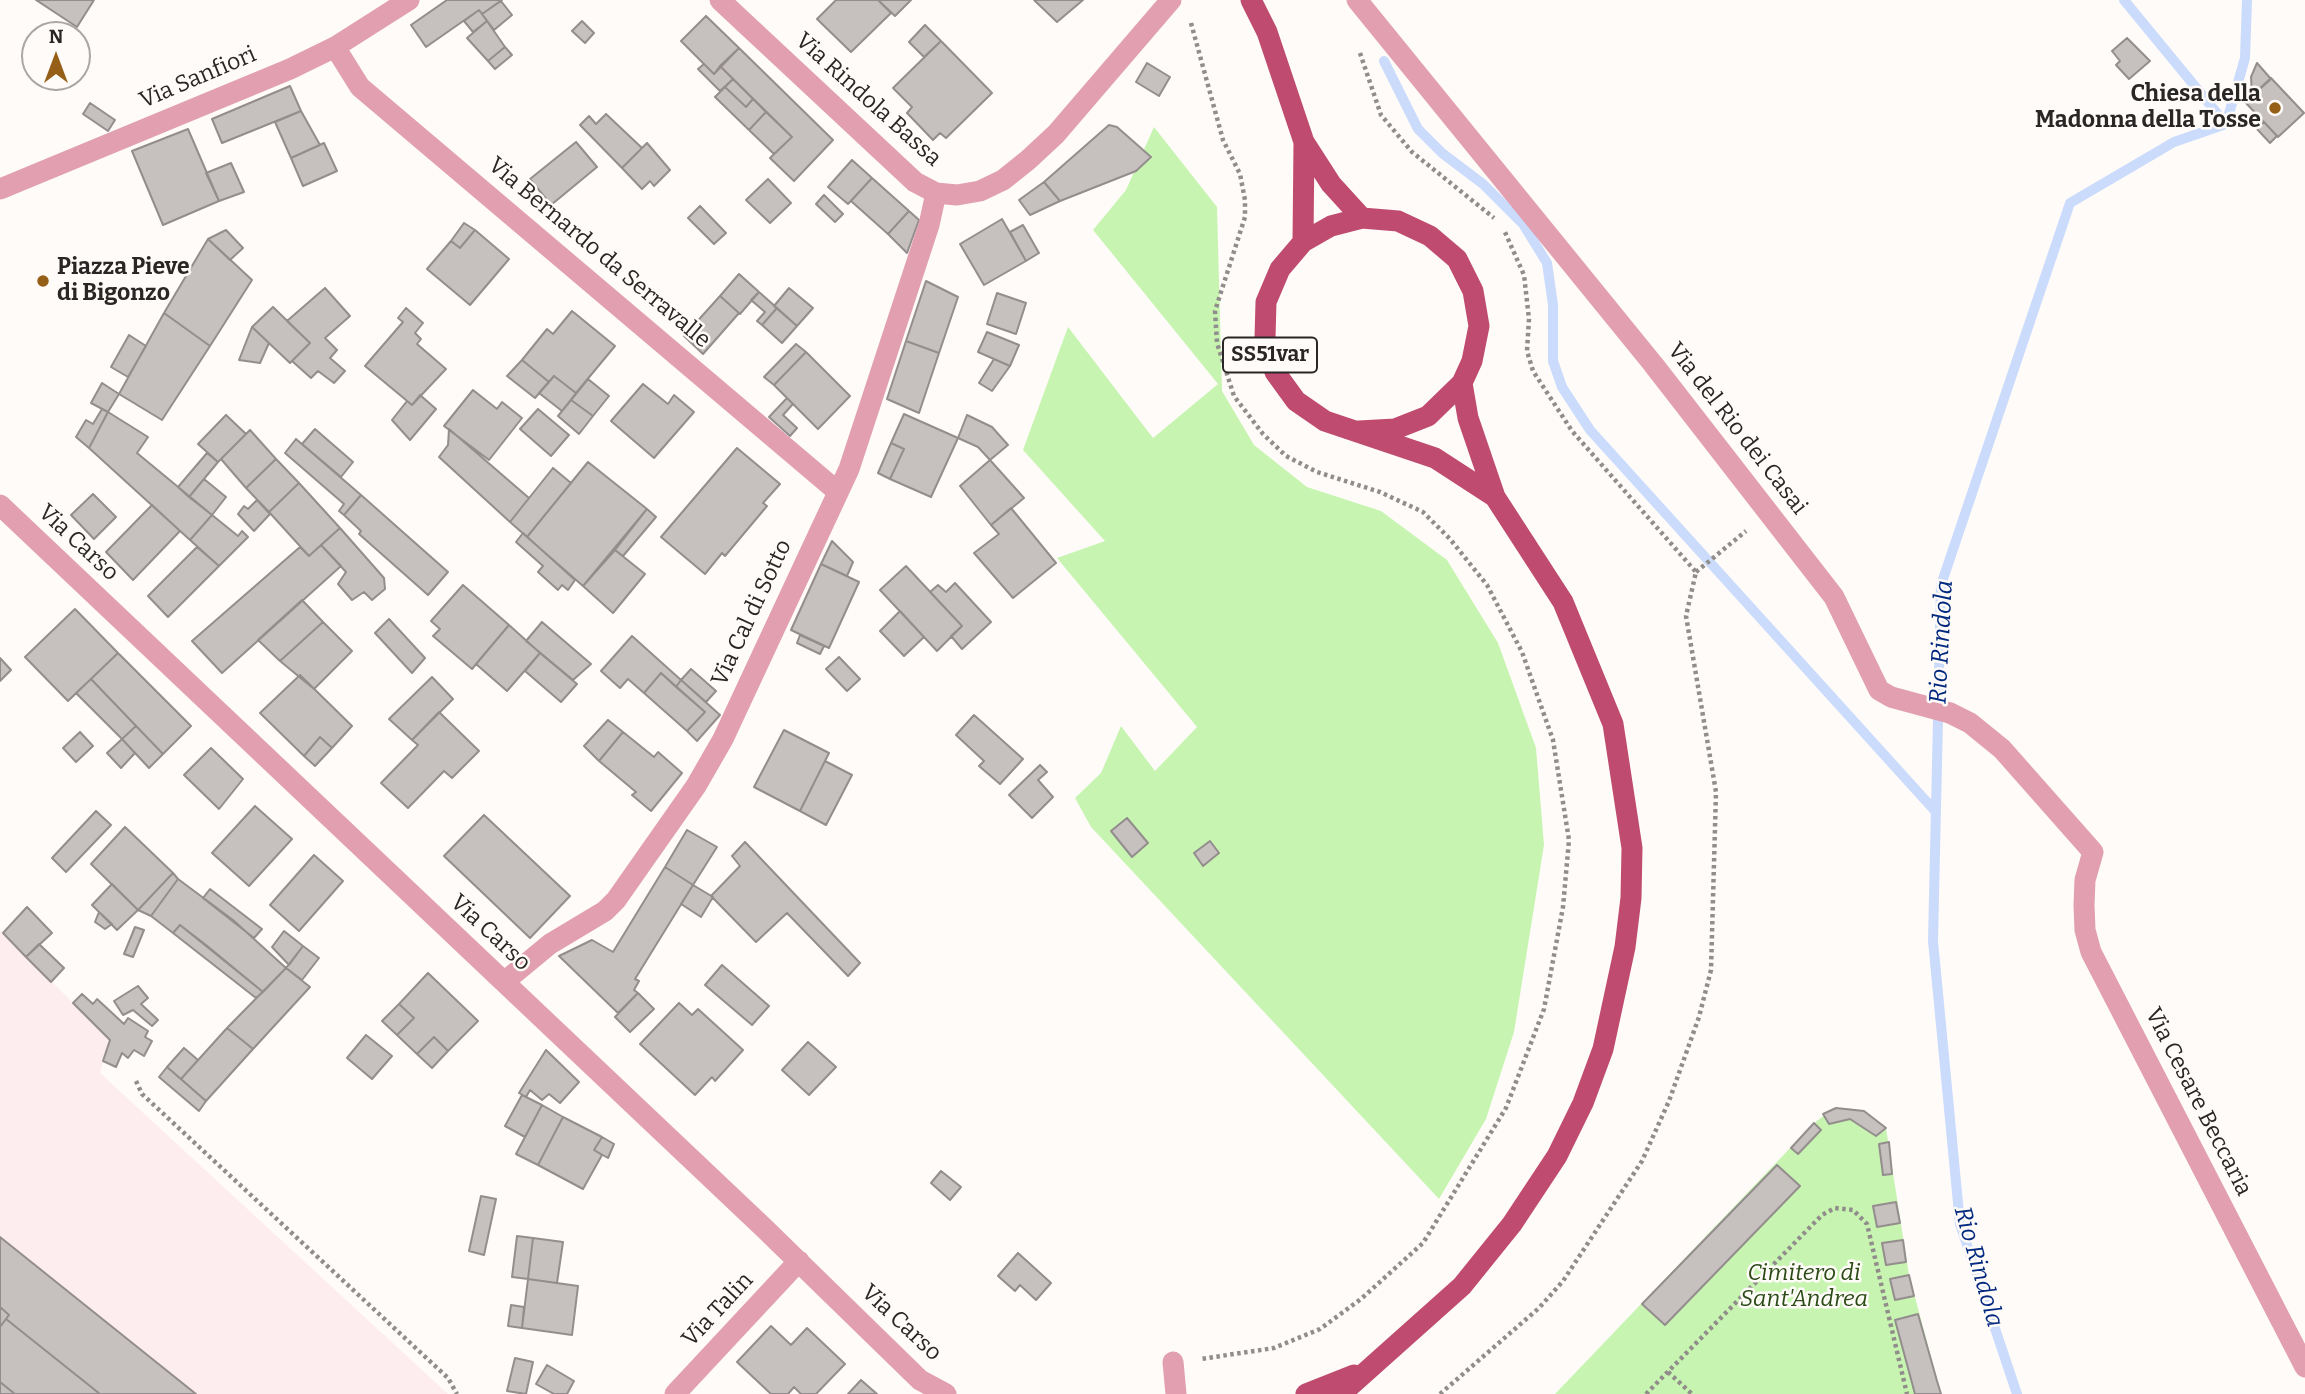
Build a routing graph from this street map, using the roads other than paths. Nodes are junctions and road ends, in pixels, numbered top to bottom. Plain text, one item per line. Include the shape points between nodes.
1 (409, 0) edge
2 (720, 0) edge
3 (1171, 0) edge
4 (1251, 0) edge
5 (1357, 0) edge
6 (335, 47) junction
7 (1304, 142) junction
8 (0, 189) edge
9 (936, 193) junction
10 (1362, 218) junction
11 (1303, 242) junction
12 (1462, 383) junction
13 (1359, 431) junction
14 (838, 492) junction
15 (1495, 496) junction
16 (0, 505) edge
17 (2093, 852) joint
18 (504, 982) junction
19 (799, 1261) junction
20 (1173, 1362) road end
21 (2305, 1367) edge
22 (1366, 1370) junction
23 (926, 1387) edge
24 (675, 1394) edge
25 (946, 1394) edge
26 (1176, 1394) edge
27 (1306, 1394) edge
28 (1341, 1394) edge

1 - 6 street, Via Sanfiori
2 - 9 street, Via Rindola Bassa via 859,133 915,183
3 - 9 street, Via Rindola Bassa via 1056,134 1028,160 980,191
4 - 7 main road via 1267,32
5 - 17 street, Via del Rio dei Casai via 1653,364 1834,597 1879,690 1970,723 2002,749
6 - 8 street, Via Sanfiori
6 - 14 street, Via Bernardo da Serravalle via 360,86
7 - 10 main road via 1331,184
7 - 11 main road
9 - 14 street, Via Cal di Sotto via 875,391
10 - 11 main road, SS51var via 1331,226
10 - 12 main road, SS51var via 1398,221 1430,236 1457,260 1473,291 1479,326 1472,362
11 - 13 main road, SS51var via 1280,269 1266,302 1265,338 1275,372 1296,401 1325,421
12 - 13 main road, SS51var via 1428,416 1395,429
12 - 15 main road via 1468,418
13 - 15 main road via 1435,458
14 - 18 street, Via Cal di Sotto via 723,739 690,794 617,900 550,944
15 - 22 main road via 1563,602 1613,724 1632,848 1625,947 1603,1049 1557,1156 1512,1224 1462,1286
16 - 18 street, Via Carso
17 - 21 street, Via Cesare Beccaria via 2084,905 2091,952
18 - 19 street, Via Carso
19 - 23 street, Via Carso
19 - 24 street, Via Talin
20 - 26 street
22 - 27 main road
22 - 28 main road
23 - 25 street, Via Carso

